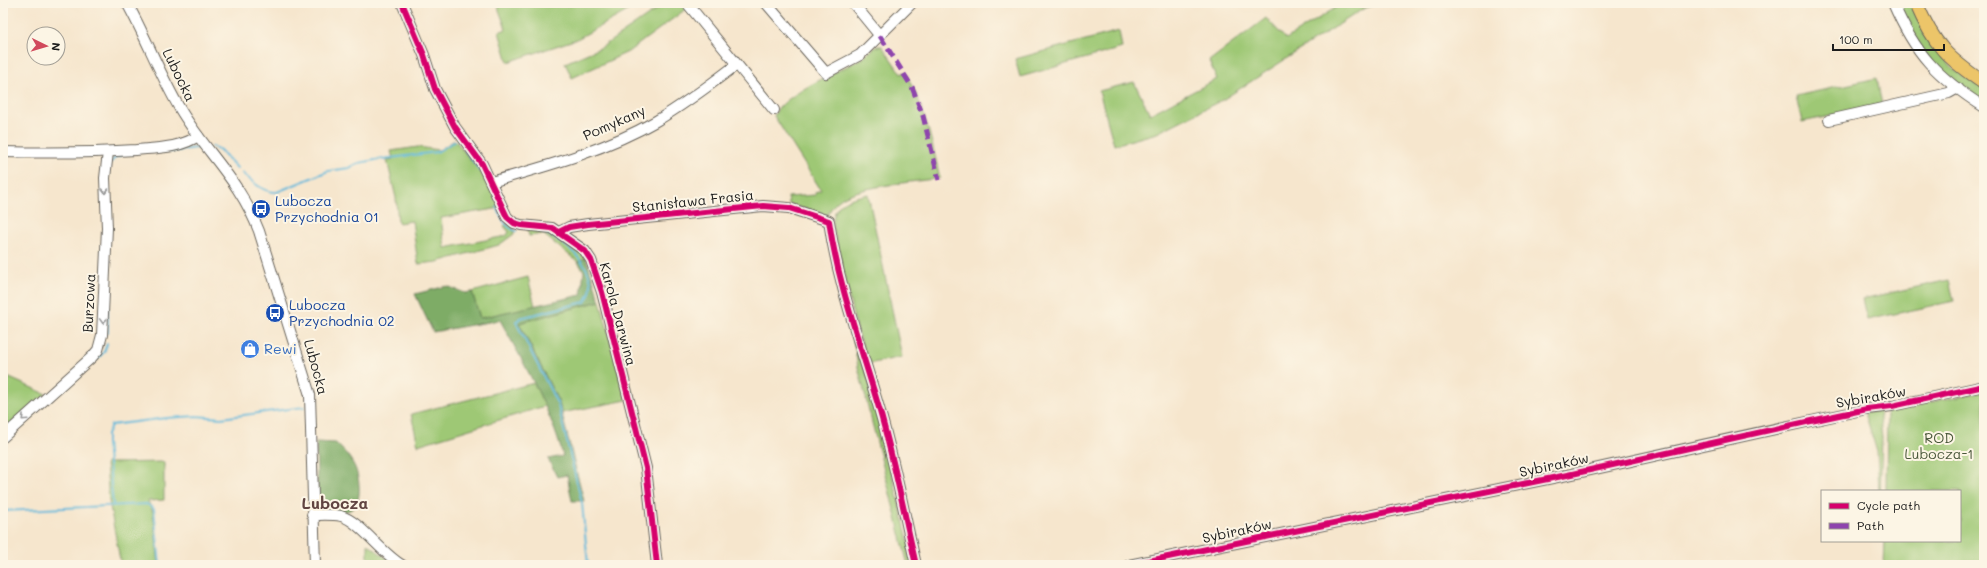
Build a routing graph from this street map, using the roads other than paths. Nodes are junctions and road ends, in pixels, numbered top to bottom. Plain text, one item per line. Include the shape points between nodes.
1 (127, 3) edge
2 (402, 3) edge
3 (687, 3) edge
4 (766, 3) edge
5 (853, 3) edge
6 (912, 3) edge
7 (1893, 3) edge
8 (1916, 3) edge
9 (880, 36) junction
10 (736, 65) junction
11 (1984, 83) edge
12 (1958, 88) junction
13 (1984, 107) edge
14 (774, 110) dead end
15 (1829, 120) dead end
16 (198, 136) junction
17 (3, 152) edge
18 (108, 152) junction
19 (491, 182) junction
20 (559, 232) junction
21 (1984, 386) edge
22 (3, 437) edge
23 (312, 515) junction
24 (315, 565) edge
25 (402, 565) edge
26 (657, 565) edge
27 (916, 565) edge
28 (1129, 565) edge

1 - 16 street, Lubocka via 179,108
2 - 19 street, Karola Darwina via 435,89 455,127 482,164
3 - 10 street
4 - 9 street via 826,73 856,58
5 - 9 street
6 - 9 street
7 - 12 street via 1912,42 1937,72
8 - 11 main road via 1924,23 1940,48 1958,66
10 - 14 street
10 - 19 street, Pomykany via 679,106 634,132 563,160
12 - 13 street
12 - 15 street via 1950,93
16 - 18 street via 166,147
16 - 23 street, Lubocka via 239,190 252,212 306,376 312,412
17 - 18 street
18 -> 22 street, Burzowa via 100,345 92,357
19 - 20 street, Karola Darwina via 507,217 514,223 552,228
20 - 26 street, Karola Darwina via 585,251 591,260 602,292 646,468
20 - 27 street, Stanisława Frasia via 569,227 588,224 764,206 789,208 829,221 848,310 880,409
21 - 28 street, Sybiraków
23 - 24 street, Lubocka
23 - 25 street via 340,516 348,519 387,555

